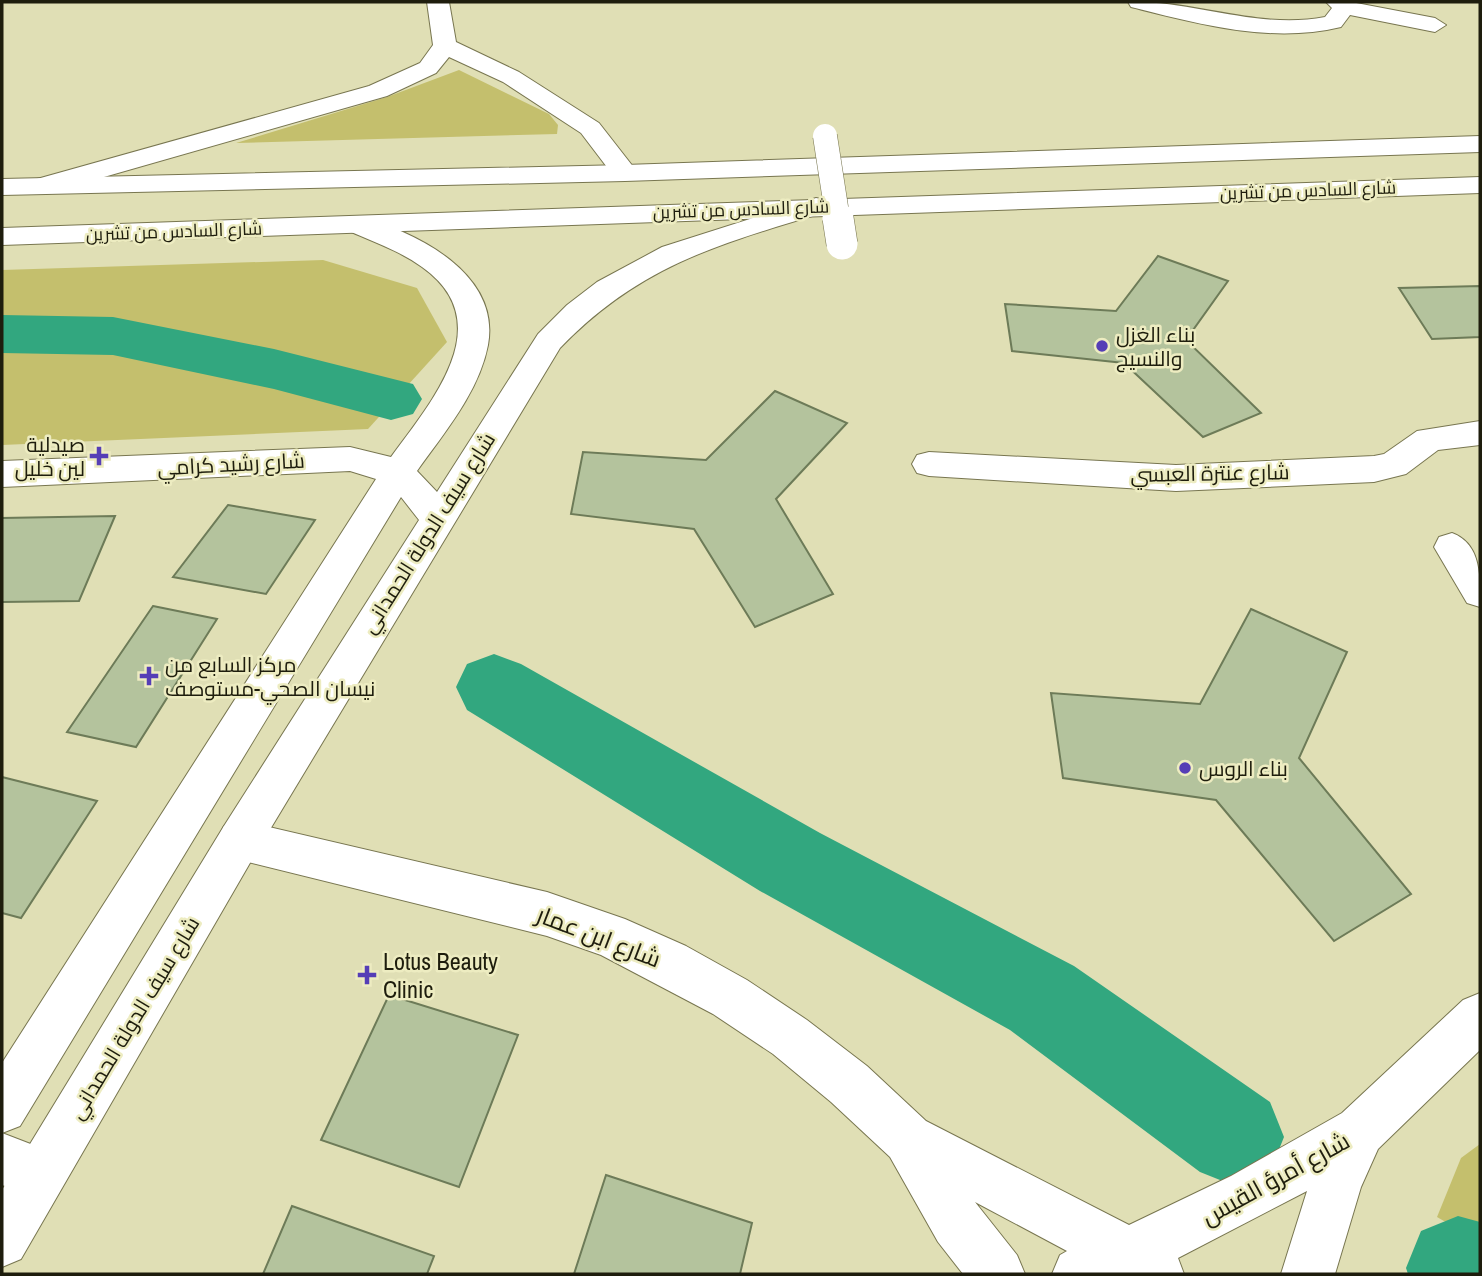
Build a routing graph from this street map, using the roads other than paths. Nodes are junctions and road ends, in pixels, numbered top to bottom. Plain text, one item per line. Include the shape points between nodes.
1 (438, 2) edge
2 (1139, 2) edge
3 (1340, 4) edge
4 (1435, 25) dead end
5 (445, 46) junction
6 (825, 136) dead end
7 (1480, 144) edge
8 (625, 173) junction
9 (1480, 185) edge
10 (46, 186) junction
11 (2, 187) edge
12 (816, 206) junction
13 (359, 225) junction
14 (2, 237) edge
15 (842, 244) dead end
16 (1480, 433) edge
17 (929, 464) dead end
18 (398, 473) junction
19 (2, 474) edge
20 (437, 519) junction
21 (1452, 547) dead end
22 (1480, 592) edge
23 (239, 841) junction
24 (1480, 1017) edge
25 (2, 1108) edge
26 (1360, 1131) junction
27 (908, 1139) junction
28 (21, 1166) edge
29 (2, 1240) edge
30 (1143, 1264) edge
31 (999, 1274) edge
32 (1079, 1274) edge
33 (1308, 1274) edge

1 - 5 main road
2 - 3 main road via 1236,21 1316,27 1333,22
3 - 4 main road
5 - 8 main road via 511,77 590,128
5 - 10 main road via 428,68 378,91
6 - 15 main road, bridge
7 - 8 main road, شارع السادس من تشرين
8 - 10 main road, شارع السادس من تشرين
9 - 12 main road, شارع السادس من تشرين
10 - 11 main road, شارع السادس من تشرين
12 - 13 main road, شارع السادس من تشرين
12 - 20 main road, شارع سيف الدولة الحمداني via 670,252 588,301 549,341
13 - 14 main road, شارع السادس من تشرين
13 - 18 main road via 439,265 454,279 473,312 473,352 466,373
16 - 17 main road, شارع عنترة العبسي via 1429,439 1394,465 1374,469 1176,478
18 - 19 main road, شارع رشيد كرامي via 379,463 350,458
18 - 20 main road, شارع رشيد كرامي via 423,496
18 - 25 main road
20 - 23 main road, شارع سيف الدولة الحمداني
21 - 22 main road
23 - 27 main road, شارع ابن عمار via 547,914 609,935 730,997 790,1037
23 - 28 main road, شارع سيف الدولة الحمداني
24 - 26 main road
26 - 30 main road, شارع أمرؤ القيس
26 - 33 main road, شارع أمرؤ القيس via 1336,1184
27 - 30 main road, شارع ابن عمار
27 - 31 main road, شارع ابن عمار via 957,1223
28 - 29 main road, شارع سيف الدولة الحمداني
30 - 32 main road, شارع أمرؤ القيس

